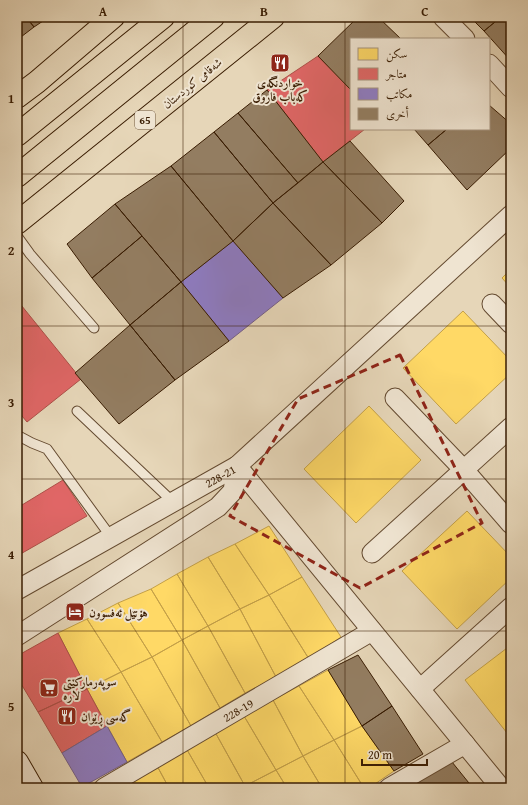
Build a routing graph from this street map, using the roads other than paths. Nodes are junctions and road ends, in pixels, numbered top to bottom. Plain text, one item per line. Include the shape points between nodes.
1 (113, 17) edge
2 (163, 17) edge
3 (212, 17) edge
4 (273, 17) edge
5 (443, 17) edge
6 (464, 38) edge
7 (490, 65) edge
8 (511, 88) edge
9 (17, 97) edge
10 (17, 136) edge
11 (17, 176) edge
12 (511, 215) edge
13 (17, 223) edge
14 (17, 236) edge
15 (492, 304) dead end
16 (511, 324) edge
17 (94, 328) dead end
18 (395, 398) dead end
19 (77, 411) dead end
20 (511, 427) edge
21 (17, 435) edge
22 (237, 466) junction
23 (464, 470) junction
24 (173, 502) junction
25 (511, 524) edge
26 (111, 537) junction
27 (372, 553) dead end
28 (17, 590) edge
29 (511, 607) edge
30 (372, 631) junction
31 (17, 636) edge
32 (420, 689) junction
33 (465, 744) junction
34 (17, 762) edge
35 (32, 788) edge
36 (104, 788) edge
37 (389, 788) edge
38 (501, 788) edge

1 - 9 highway
2 - 10 highway
3 - 11 highway
4 - 13 highway, شەقامی کوردستان / 65
5 - 6 street
7 - 8 street
12 - 22 street
14 - 17 lane
15 - 16 street
18 - 23 street
19 - 24 lane
20 - 23 street
21 - 26 lane via 47,449
22 - 24 street, 228-21
22 - 30 street
22 - 31 street, 228-21 via 233,491 218,507
23 - 25 street
23 - 27 street
24 - 26 street, 228-21
26 - 28 street, 228-21
29 - 32 street
30 - 32 street
30 - 36 street, 228-19
32 - 33 street
33 - 37 street
33 - 38 street
34 - 35 main road

